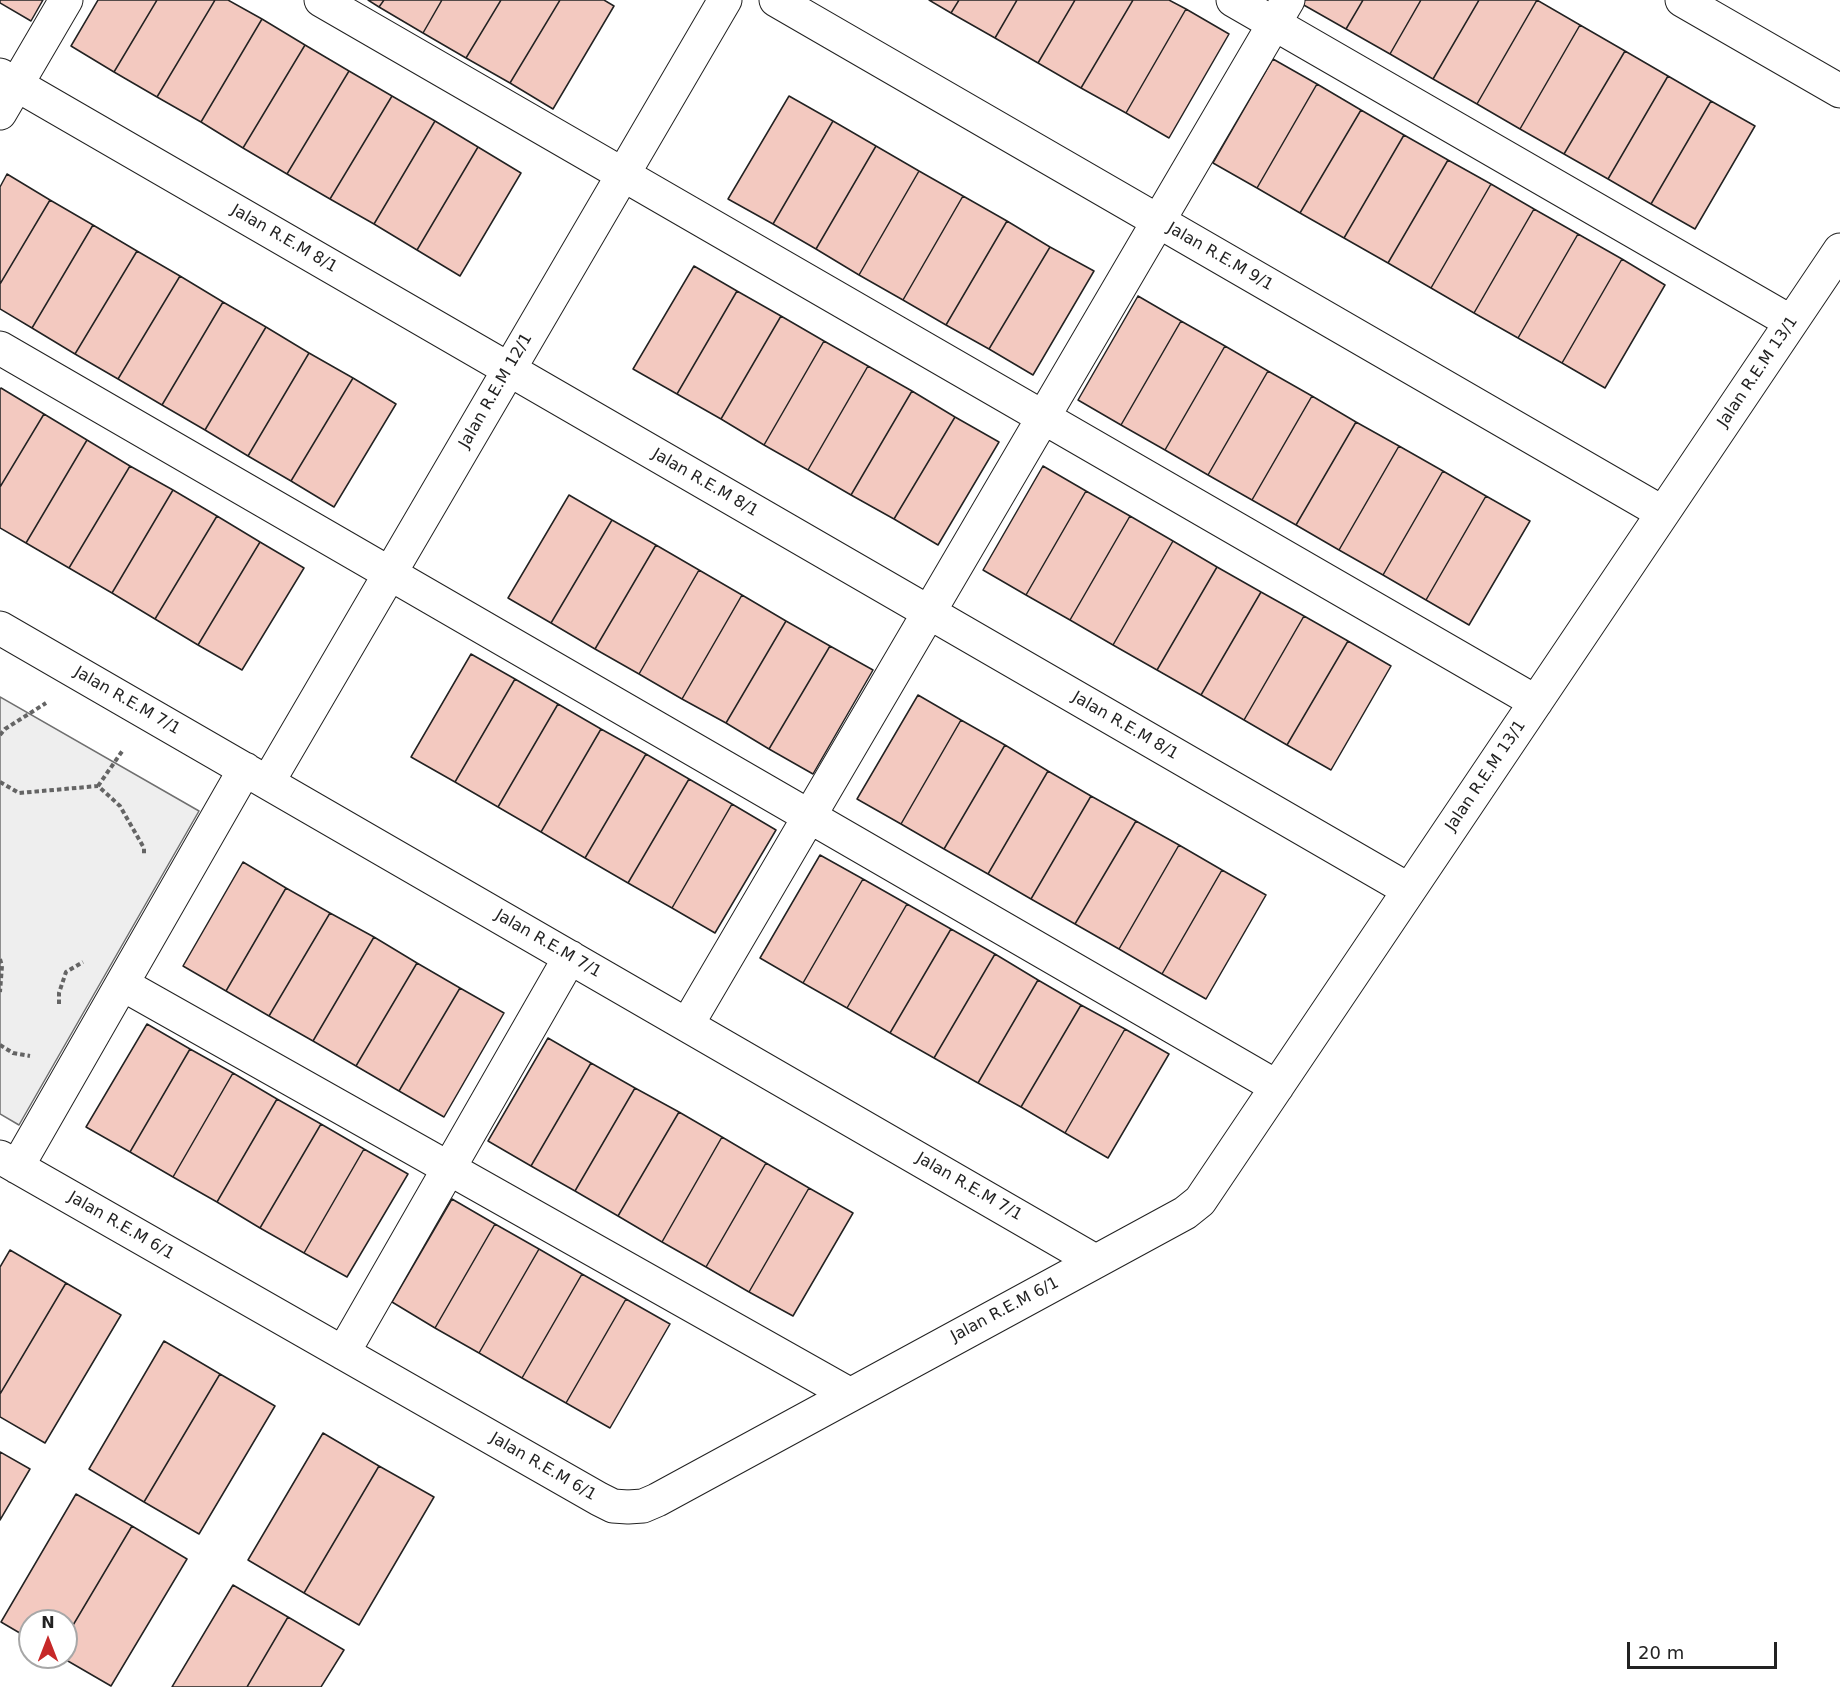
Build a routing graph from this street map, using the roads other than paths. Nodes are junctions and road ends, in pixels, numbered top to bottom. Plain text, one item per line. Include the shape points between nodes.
1 (66, 0) edge
2 (321, 0) edge
3 (725, 0) edge
4 (776, 0) edge
5 (1233, 0) edge
6 (1682, 0) edge
7 (1281, 12) edge
8 (8, 80) edge
9 (1840, 91) edge
10 (0, 113) edge
11 (623, 174) junction
12 (1158, 221) junction
13 (1840, 250) edge
14 (1791, 322) junction
15 (0, 348) edge
16 (509, 369) junction
17 (1043, 417) junction
18 (1663, 513) junction
19 (389, 573) junction
20 (929, 612) junction
21 (0, 628) edge
22 (1536, 702) junction
23 (256, 776) junction
24 (809, 816) junction
25 (1409, 890) junction
26 (570, 957) junction
27 (122, 984) junction
28 (687, 1024) junction
29 (1277, 1087) junction
30 (9, 1162) edge
31 (449, 1169) junction
32 (1095, 1261) junction
33 (343, 1353) junction
34 (849, 1394) junction

1 - 8 street
2 - 11 street
3 - 11 street, Jalan R.E.M 12/1
4 - 12 street, Jalan R.E.M 9/1
5 - 7 street
6 - 9 street
7 - 12 street
7 - 14 street
8 - 10 street
8 - 16 street, Jalan R.E.M 8/1
11 - 16 street, Jalan R.E.M 12/1
11 - 17 street
12 - 17 street
12 - 18 street, Jalan R.E.M 9/1
13 - 14 street, Jalan R.E.M 13/1
14 - 18 street, Jalan R.E.M 13/1
15 - 19 street
16 - 19 street, Jalan R.E.M 12/1
16 - 20 street, Jalan R.E.M 8/1
17 - 20 street
17 - 22 street
18 - 22 street, Jalan R.E.M 13/1
19 - 23 street, Jalan R.E.M 12/1
19 - 24 street
20 - 24 street
20 - 25 street, Jalan R.E.M 8/1
21 - 23 street, Jalan R.E.M 7/1
22 - 25 street, Jalan R.E.M 13/1
23 - 26 street, Jalan R.E.M 7/1
23 - 27 street, Jalan R.E.M 12/1
24 - 28 street
24 - 29 street
25 - 29 street, Jalan R.E.M 13/1
26 - 28 street, Jalan R.E.M 7/1
26 - 31 street
27 - 30 street, Jalan R.E.M 12/1
27 - 31 street
28 - 32 street, Jalan R.E.M 7/1
29 - 32 street, Jalan R.E.M 13/1 via 1193,1208
30 - 33 street, Jalan R.E.M 6/1
31 - 33 street
31 - 34 street
32 - 34 street, Jalan R.E.M 6/1
33 - 34 street, Jalan R.E.M 6/1 via 613,1506 643,1506 657,1500

